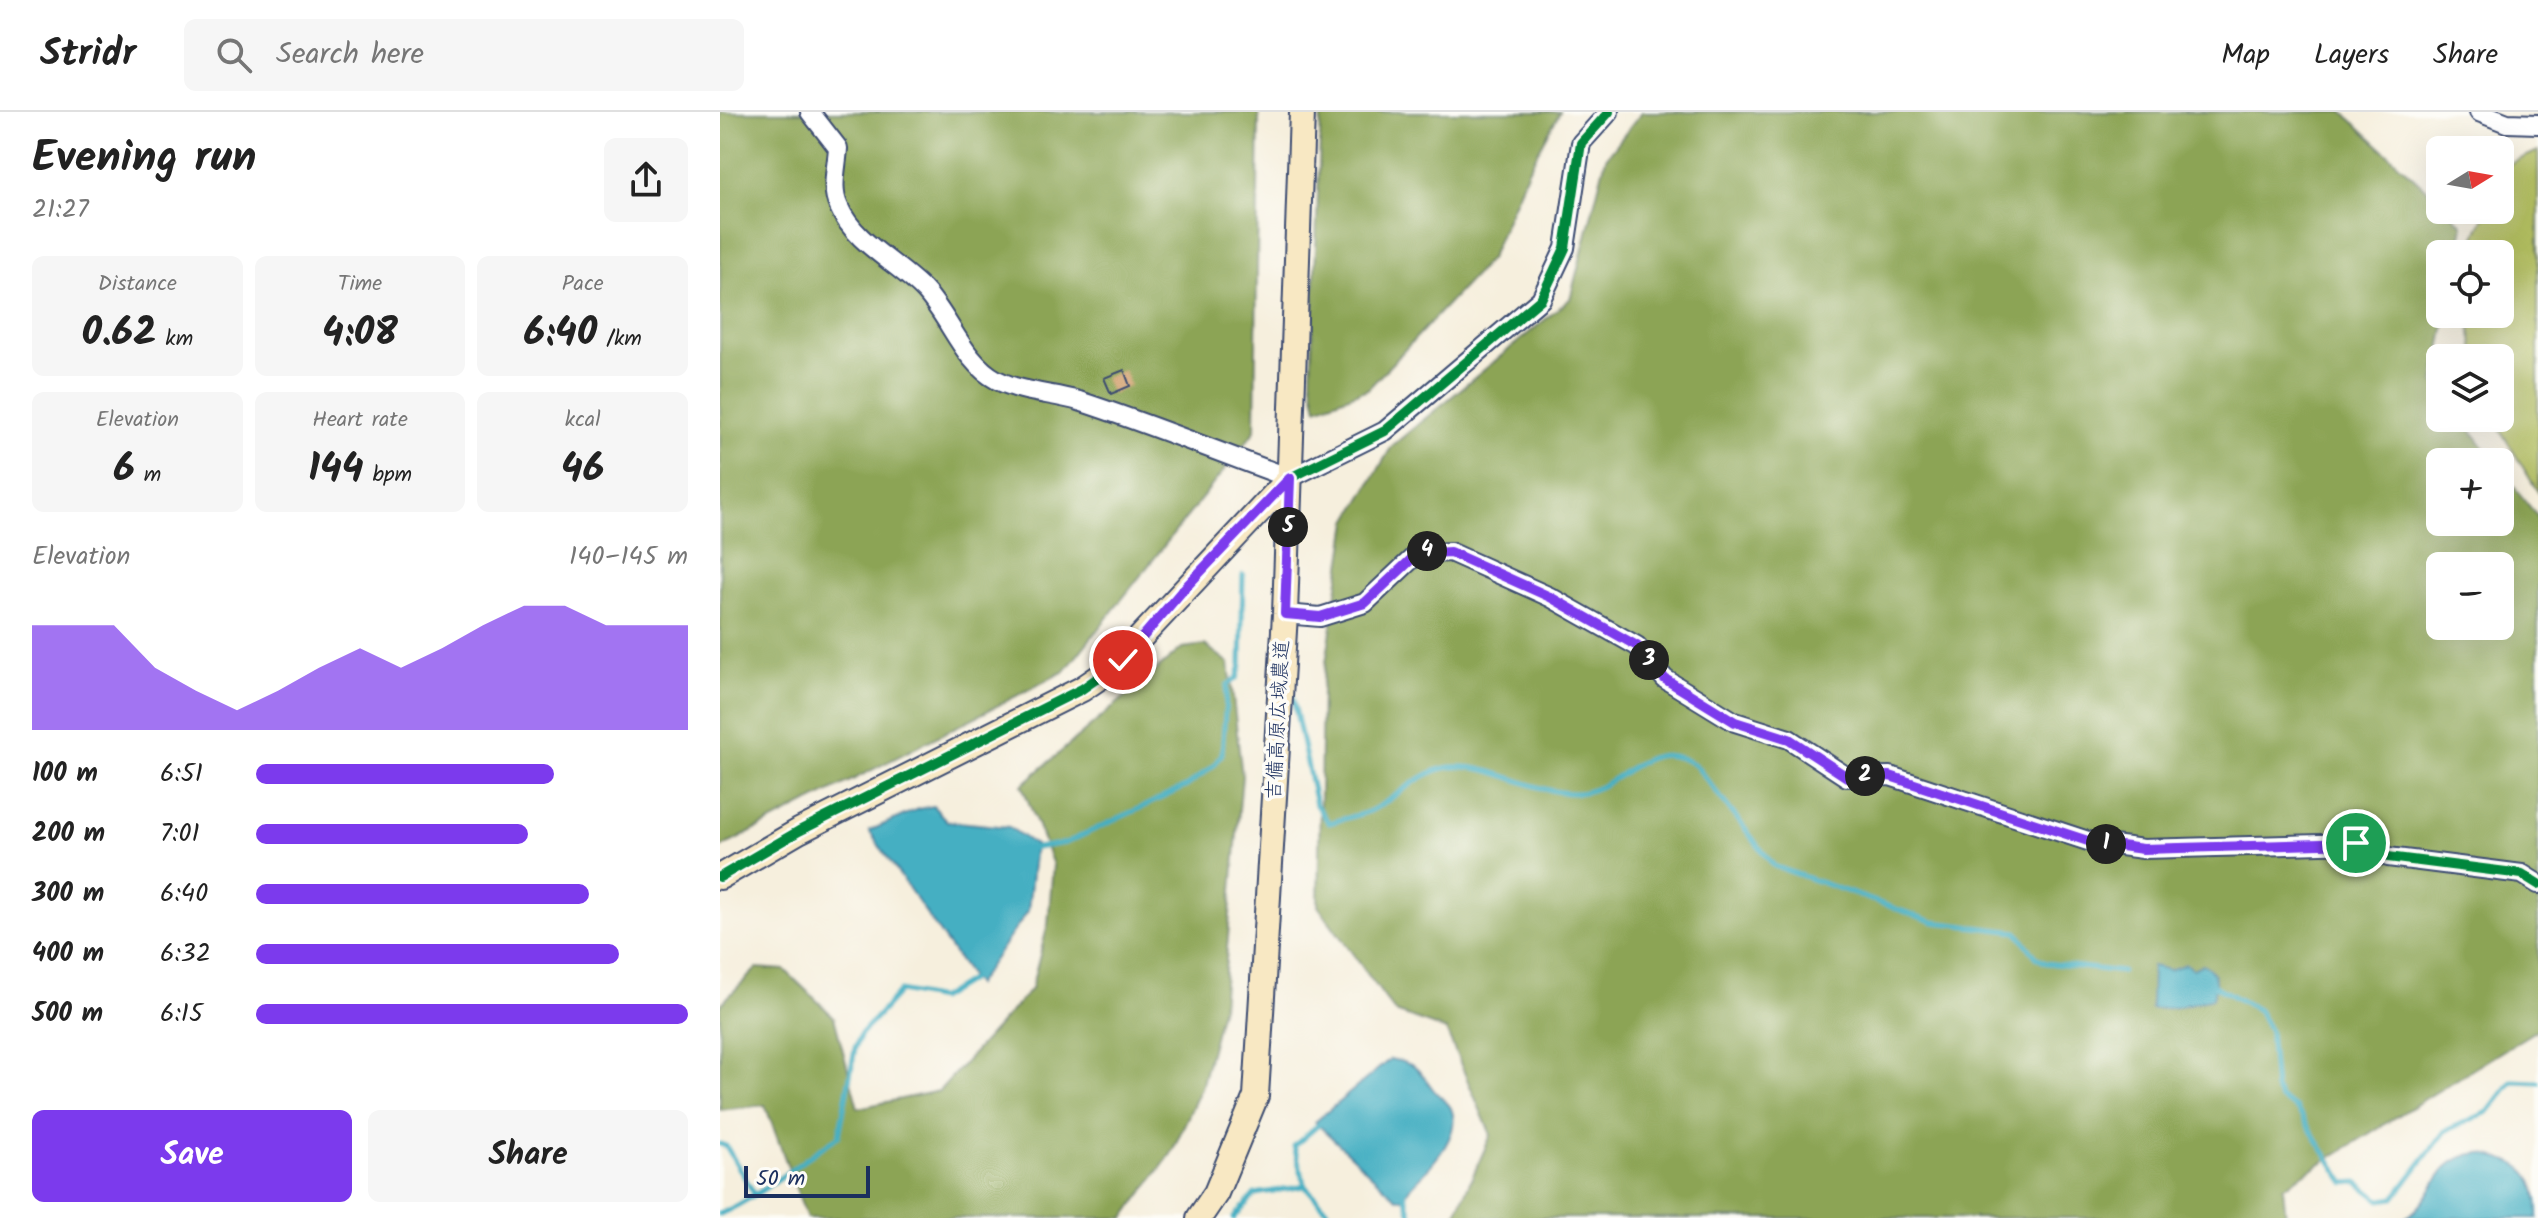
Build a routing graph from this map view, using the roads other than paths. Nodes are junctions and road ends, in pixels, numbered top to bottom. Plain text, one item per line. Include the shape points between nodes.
1 (810, 112) edge
2 (1302, 112) edge
3 (1609, 112) edge
4 (2479, 112) edge
5 (2538, 124) edge
6 (1290, 478) junction
7 (1285, 614) junction
8 (720, 877) edge
9 (2538, 884) edge
10 (1199, 1218) edge

1 - 6 street via 838,148 838,207 925,291 972,358 993,378 1018,389 1076,400
2 - 6 street, 吉備高原広域農道
3 - 6 street via 1581,143 1565,248 1541,299 1385,431
4 - 5 street via 2507,123
6 - 7 street, 吉備高原広域農道
6 - 8 street via 1110,670
7 - 9 street via 1320,617 1365,603 1417,554 1450,552 1550,597 1637,646 1665,679 1735,722 1789,739 1847,777 1890,776 2091,842 2143,849 2356,843 2388,857 2522,874
7 - 10 street, 吉備高原広域農道 via 1256,1096 1216,1193

